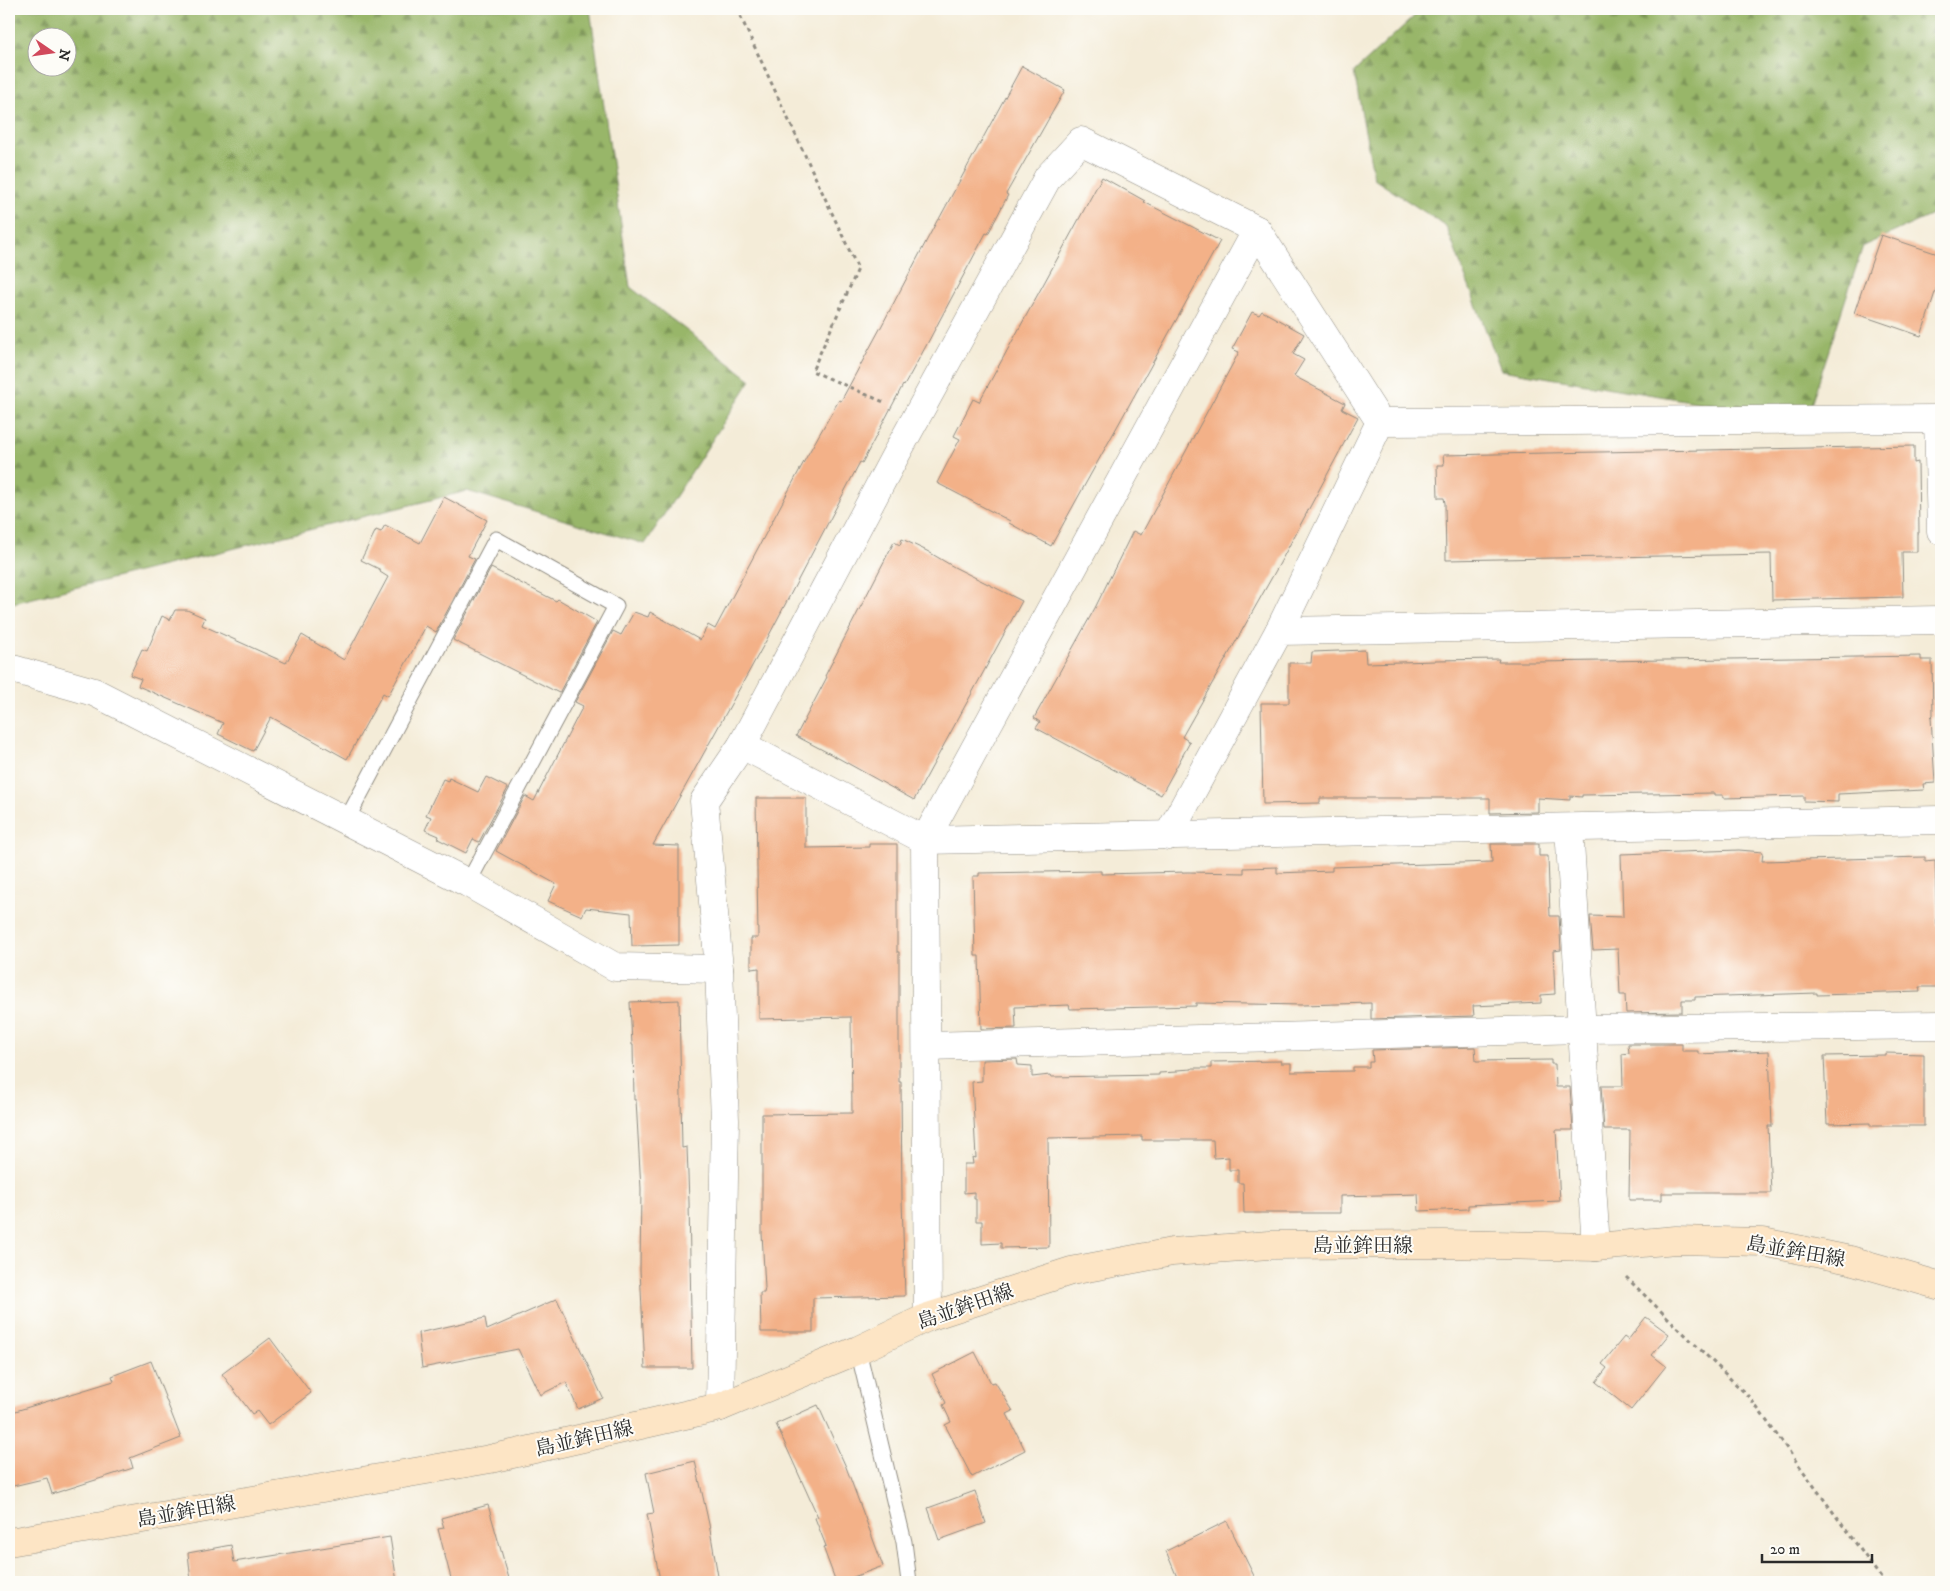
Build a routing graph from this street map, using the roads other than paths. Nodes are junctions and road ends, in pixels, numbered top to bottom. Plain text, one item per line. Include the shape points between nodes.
1 (1257, 230) junction
2 (1380, 422) junction
3 (1941, 531) edge
4 (1941, 620) edge
5 (1279, 630) junction
6 (9, 668) edge
7 (742, 745) junction
8 (1941, 820) edge
9 (346, 821) junction
10 (1569, 828) junction
11 (1168, 836) junction
12 (925, 840) junction
13 (468, 883) junction
14 (719, 969) junction
15 (1941, 1025) edge
16 (1582, 1030) junction
17 (927, 1046) junction
18 (1596, 1247) junction
19 (1941, 1286) edge
20 (928, 1317) junction
21 (858, 1350) junction
22 (720, 1407) junction
23 (9, 1542) edge
24 (909, 1582) edge

1 - 2 street
1 - 7 street via 1081,141 1048,177
1 - 12 street
2 - 3 street via 1938,419
2 - 5 street
4 - 5 street
5 - 11 street
6 - 9 street via 94,692
7 - 12 street
7 - 14 street via 704,801
8 - 10 street
9 - 13 street
9 - 13 lane via 496,539 616,606
10 - 11 street
10 - 16 street
11 - 12 street
12 - 17 street
13 - 14 street via 615,967
14 - 22 street via 725,1120
15 - 16 street
16 - 17 street
16 - 18 street
17 - 20 street
18 - 19 main road, 島並鉾田線 via 1676,1240 1763,1242 1850,1260
18 - 20 main road, 島並鉾田線 via 1269,1245 1172,1252 1071,1271
20 - 21 main road, 島並鉾田線
21 - 22 main road, 島並鉾田線
21 - 24 lane via 904,1542
22 - 23 main road, 島並鉾田線 via 490,1459

